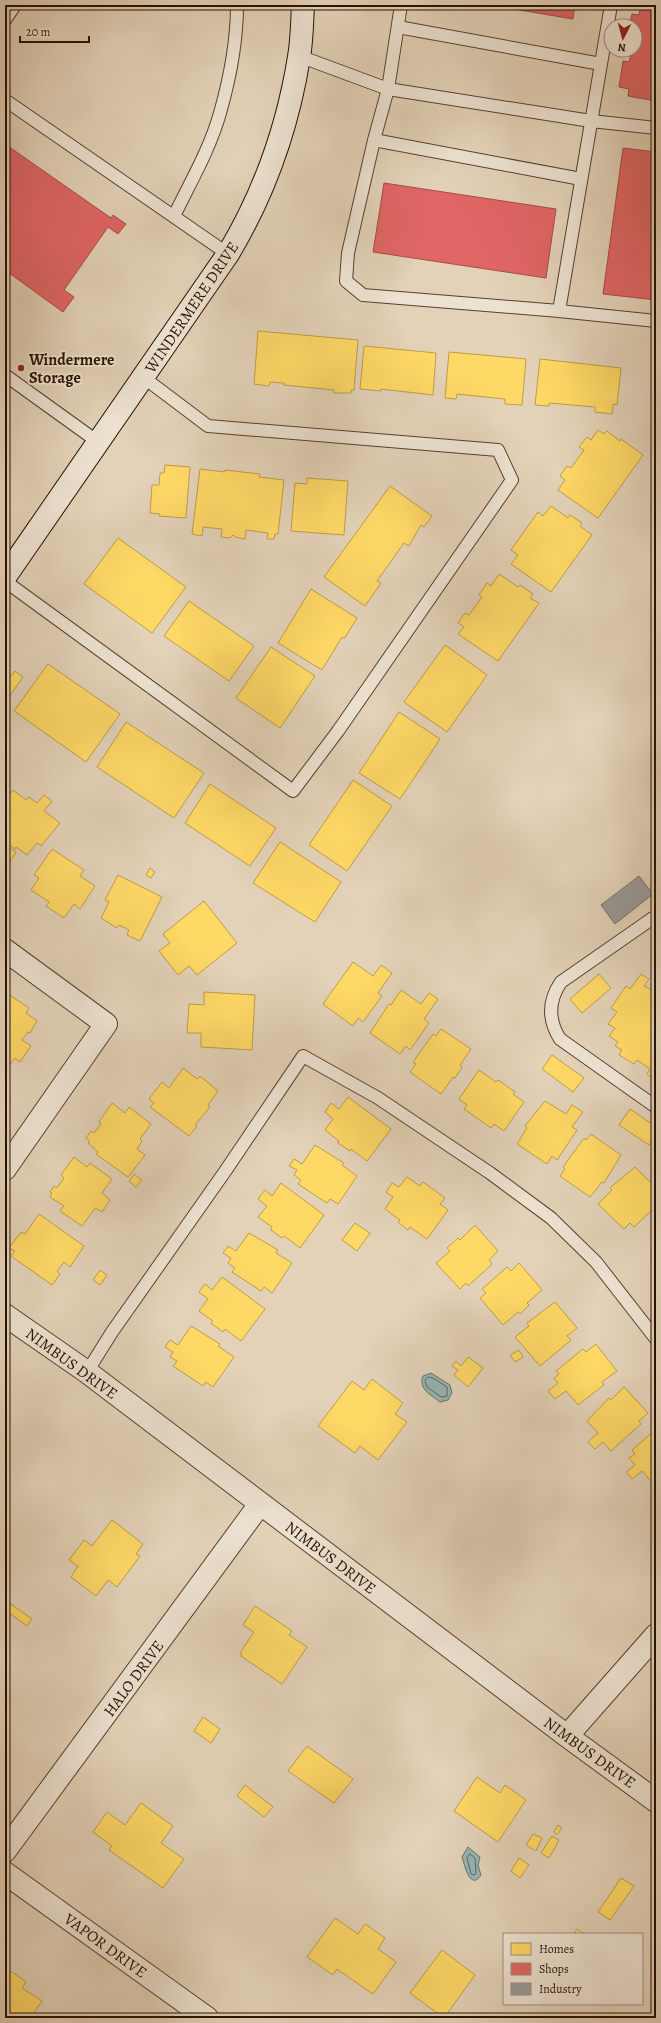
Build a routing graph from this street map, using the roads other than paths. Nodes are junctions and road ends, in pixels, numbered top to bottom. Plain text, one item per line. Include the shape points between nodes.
1 (15, 5) edge
2 (237, 5) edge
3 (303, 5) edge
4 (401, 5) edge
5 (610, 5) edge
6 (5, 20) edge
7 (398, 27) junction
8 (299, 56) junction
9 (601, 64) junction
10 (388, 89) junction
11 (5, 100) edge
12 (591, 121) junction
13 (656, 128) edge
14 (374, 140) junction
15 (581, 179) junction
16 (174, 216) junction
17 (228, 254) junction
18 (559, 311) junction
19 (656, 321) edge
20 (5, 375) edge
21 (143, 377) junction
22 (98, 442) junction
23 (5, 577) edge
24 (5, 581) edge
25 (655, 918) edge
26 (5, 950) edge
27 (656, 1108) edge
28 (5, 1169) edge
29 (5, 1315) edge
30 (656, 1339) edge
31 (87, 1372) junction
32 (260, 1504) junction
33 (656, 1635) edge
34 (567, 1736) junction
35 (656, 1801) edge
36 (5, 1851) edge
37 (5, 1873) edge
38 (207, 2018) edge

1 - 6 lane
2 - 16 lane via 237,37 220,114
3 - 8 street, WINDERMERE DRIVE
4 - 7 lane
5 - 9 lane
7 - 9 lane
7 - 10 lane
8 - 10 lane
8 - 17 street, WINDERMERE DRIVE via 287,113 267,177 246,225
9 - 12 lane
10 - 12 lane
10 - 14 lane
11 - 16 lane
12 - 13 lane
12 - 15 lane
14 - 15 lane
14 - 18 lane via 348,253 346,281 363,295
15 - 18 lane
16 - 17 lane
17 - 21 street, WINDERMERE DRIVE
18 - 19 lane
20 - 22 lane
21 - 22 street, WINDERMERE DRIVE
21 - 24 lane via 208,426 498,450 512,480 293,791
22 - 23 street, WINDERMERE DRIVE
25 - 27 lane via 561,982 553,993 551,1006 552,1027 560,1039
26 - 28 street via 106,1024
29 - 31 street, NIMBUS DRIVE
30 - 31 lane via 596,1262 551,1218 490,1172 378,1098 303,1056
31 - 32 street, NIMBUS DRIVE
32 - 34 street, NIMBUS DRIVE
32 - 36 street, HALO DRIVE
33 - 34 street
34 - 35 street, NIMBUS DRIVE
37 - 38 street, VAPOR DRIVE

